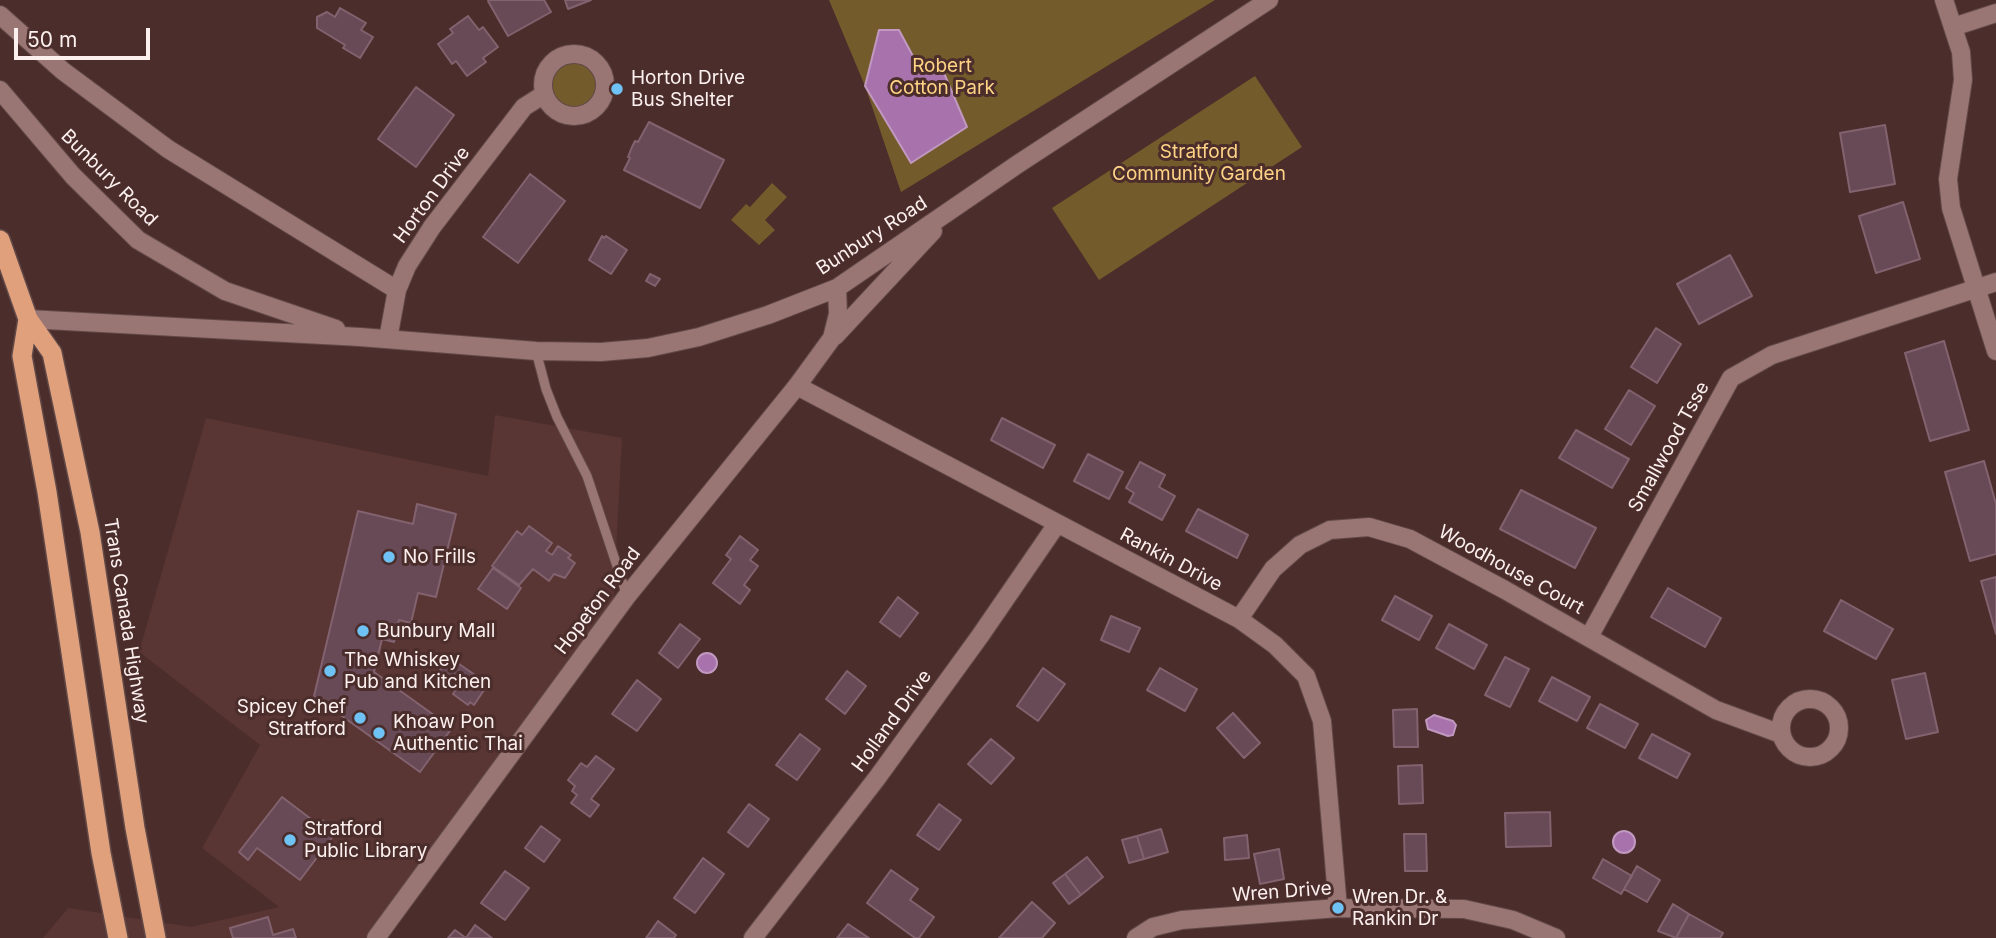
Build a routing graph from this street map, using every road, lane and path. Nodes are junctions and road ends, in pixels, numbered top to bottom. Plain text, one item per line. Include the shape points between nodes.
1 (1269, 0) edge
2 (1944, 0) edge
3 (1996, 13) edge
4 (0, 15) edge
5 (1953, 27) junction
6 (0, 90) edge
7 (543, 95) dead end
8 (963, 202) junction
9 (0, 240) edge
10 (1996, 282) edge
11 (837, 288) junction
12 (1976, 288) junction
13 (397, 290) junction
14 (28, 319) junction
15 (360, 337) junction
16 (832, 338) junction
17 (388, 339) junction
18 (536, 351) junction
19 (1996, 351) edge
20 (797, 386) junction
21 (1057, 524) junction
22 (627, 596) junction
23 (1239, 619) junction
24 (1589, 637) junction
25 (1781, 734) dead end
26 (1338, 908) junction
27 (118, 938) edge
28 (156, 938) edge
29 (376, 938) edge
30 (753, 938) edge
31 (1136, 938) edge
32 (1556, 938) edge

1 - 8 street, Bunbury Road
2 - 5 street
3 - 5 street
4 - 13 street via 64,71 168,149
5 - 12 street via 1964,80 1948,179 1951,208
6 - 15 street, Bunbury Road via 73,176 138,240 225,291
7 - 13 street, Horton Drive via 524,107 432,227
8 - 11 street, Bunbury Road
8 - 16 street
9 - 14 highway, Trans Canada Highway
10 - 12 street, Smallwood Tsse
11 - 16 street, Hopeton Road via 838,314
11 - 18 street, Bunbury Road via 730,328 648,348
12 - 19 street
12 - 24 street, Smallwood Tsse via 1772,355 1731,378
13 - 17 street, Horton Drive
14 - 15 street, Bunbury Road
14 - 27 highway, Trans Canada Highway via 22,356
14 - 28 highway, Trans Canada Highway via 52,353 87,519
15 - 17 street, Bunbury Road
16 - 20 street, Hopeton Road
17 - 18 street, Bunbury Road
18 - 22 lane via 557,417 587,476
20 - 21 street, Rankin Drive
20 - 22 street, Hopeton Road
21 - 23 street, Rankin Drive
21 - 30 street, Holland Drive via 877,778
22 - 29 street, Hopeton Road
23 - 24 street, Woodhouse Court via 1273,569 1300,545 1330,530 1369,527 1410,539
23 - 26 street, Rankin Drive via 1275,645 1306,676 1322,722
24 - 25 street, Woodhouse Court via 1716,710
26 - 31 street, Wren Drive via 1182,920
26 - 32 street, Wren Drive via 1464,909 1513,920

